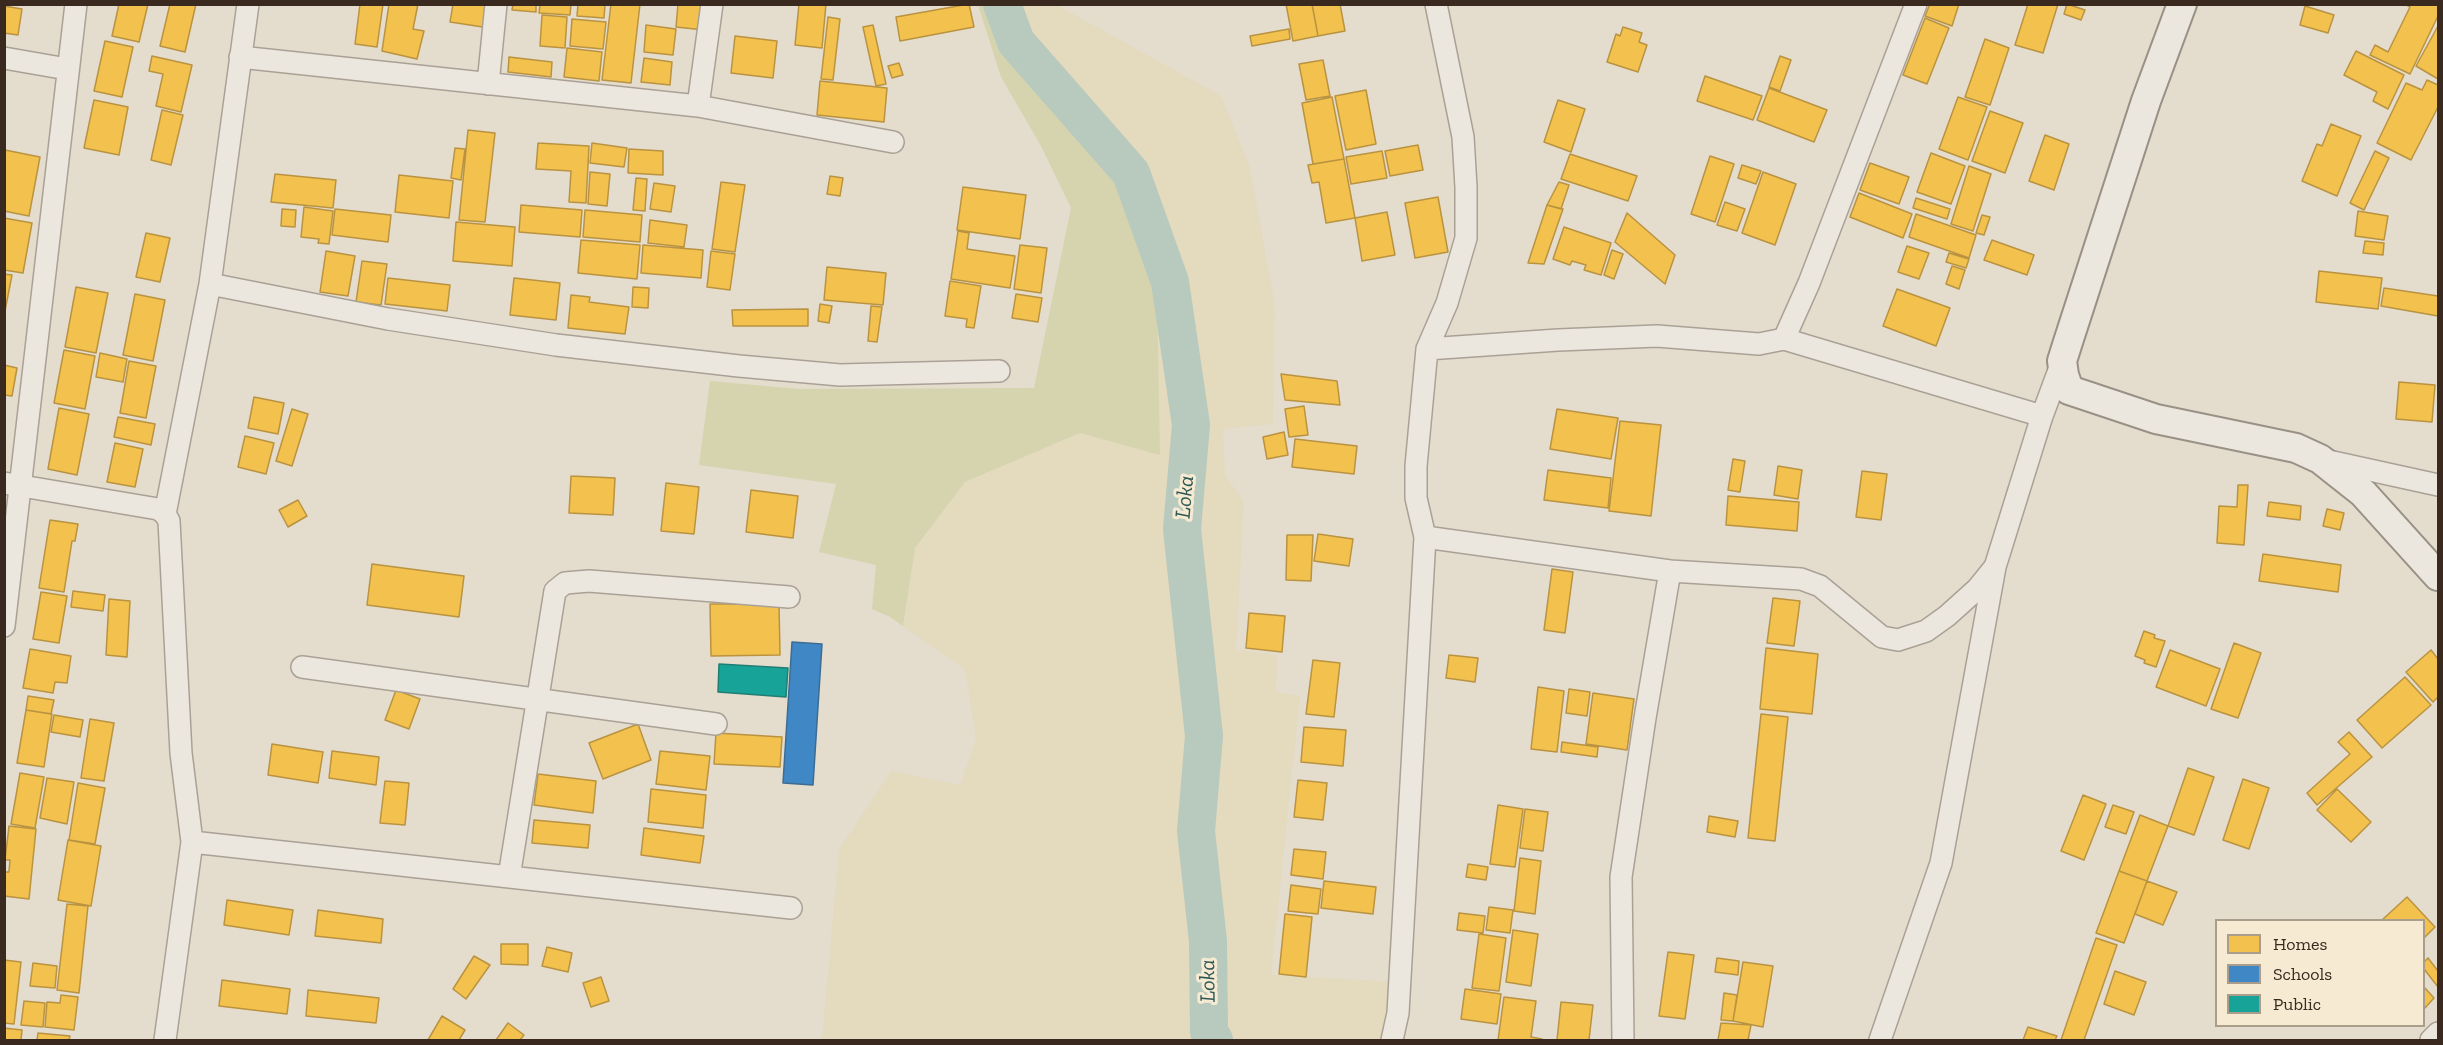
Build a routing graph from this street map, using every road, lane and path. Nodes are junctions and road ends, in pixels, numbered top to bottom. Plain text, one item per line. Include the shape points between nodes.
1 (76, 4) edge
2 (248, 4) edge
3 (496, 4) edge
4 (712, 4) edge
5 (1436, 4) edge
6 (1916, 4) edge
7 (2182, 4) edge
8 (240, 57) junction
9 (4, 58) edge
10 (67, 69) junction
11 (488, 84) junction
12 (698, 106) junction
13 (892, 141) dead end
14 (210, 284) junction
15 (1784, 339) junction
16 (1427, 349) junction
17 (2062, 361) junction
18 (999, 371) dead end
19 (2042, 416) junction
20 (2320, 459) junction
21 (2439, 484) edge
22 (13, 485) edge
23 (165, 514) junction
24 (1425, 537) junction
25 (1995, 567) junction
26 (1670, 571) junction
27 (2439, 576) edge
28 (789, 597) dead end
29 (4, 626) edge
30 (302, 667) dead end
31 (537, 700) junction
32 (716, 724) dead end
33 (192, 842) junction
34 (509, 877) junction
35 (790, 908) dead end
36 (2439, 1033) edge
37 (165, 1041) edge
38 (1392, 1041) edge
39 (1623, 1041) edge
40 (1880, 1041) edge
41 (2431, 1041) edge

1 - 10 street
2 - 8 street
3 - 11 street
4 - 12 street
5 - 16 street via 1463,137 1466,238 1447,303
6 - 15 street
7 - 17 street via 2146,101
8 - 11 street
8 - 14 street
9 - 10 street
10 - 22 street
11 - 12 street
12 - 13 street
14 - 18 street via 388,319 556,345 739,366 840,375
14 - 23 street
15 - 16 street via 1759,344 1657,336
15 - 19 street
16 - 24 street via 1416,477 1416,498
17 - 19 street
17 - 20 street via 2069,390 2156,419 2296,448
19 - 25 street
20 - 21 street
20 - 27 street via 2363,493
22 - 23 street via 158,509
22 - 29 street
23 - 33 street via 169,521 181,753
24 - 26 street
24 - 38 street via 1398,1013
25 - 26 street via 1947,616 1926,631 1898,640 1882,637 1820,586 1801,579
25 - 40 street via 1941,863
26 - 39 street via 1621,877
28 - 31 street via 589,581 566,583 555,591
30 - 31 street
31 - 32 street
31 - 34 street
33 - 34 street
33 - 37 street
34 - 35 street
36 - 41 street

